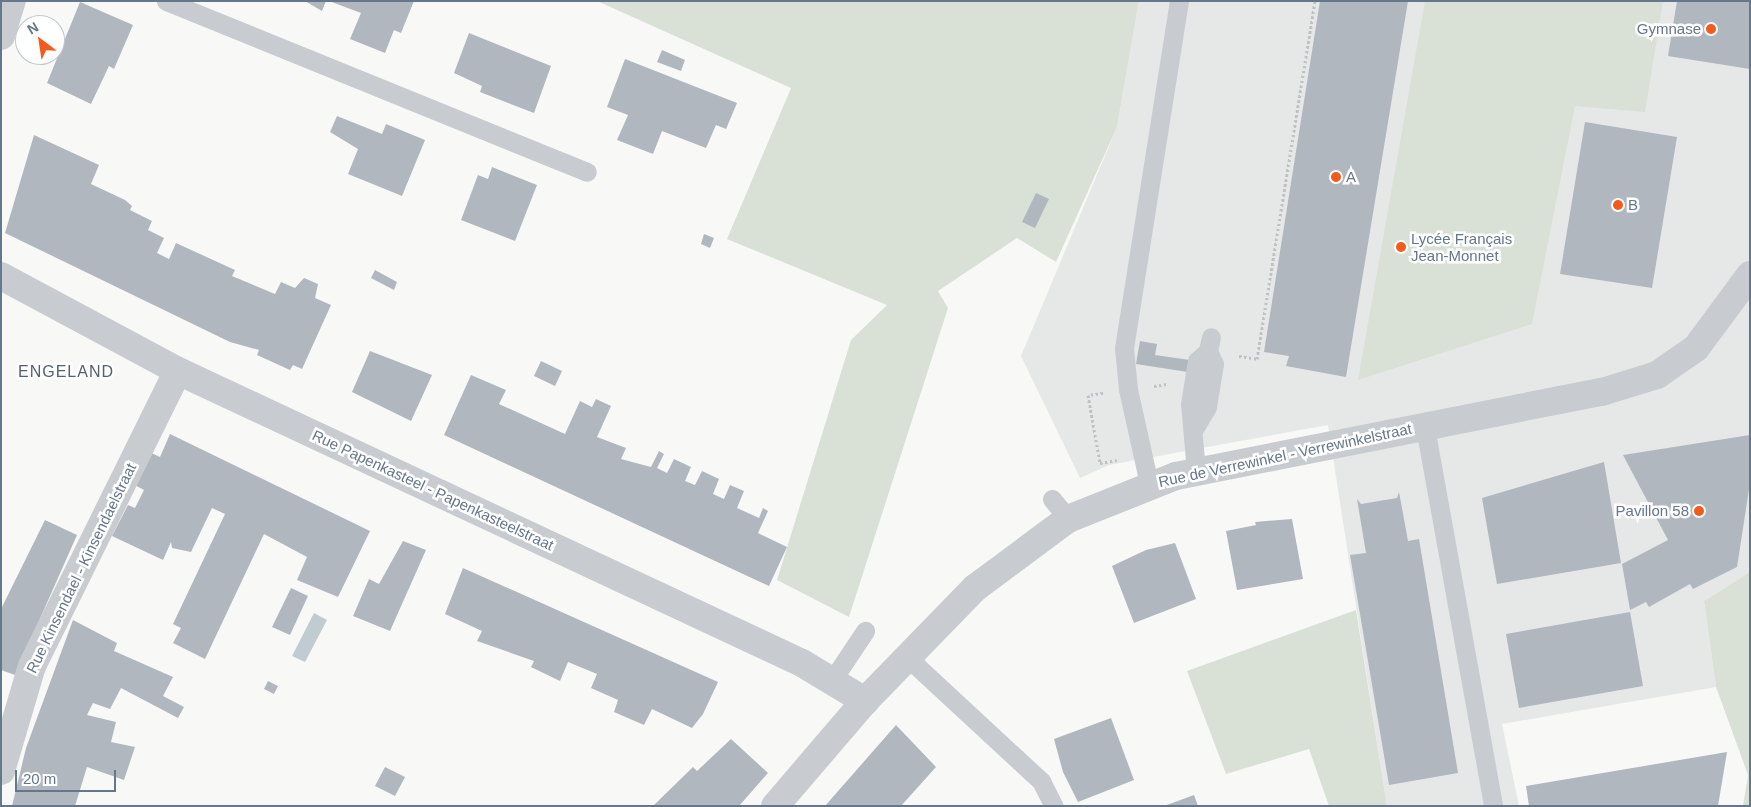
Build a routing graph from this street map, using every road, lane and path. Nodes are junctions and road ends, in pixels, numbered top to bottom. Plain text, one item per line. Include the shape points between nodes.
1 (12, 1) edge
2 (166, 1) edge
3 (1179, 1) edge
4 (1315, 1) edge
5 (1, 36) edge
6 (587, 172) dead end
7 (1750, 275) edge
8 (1, 276) edge
9 (1209, 344) joint
10 (178, 371) junction
11 (1424, 426) junction
12 (1196, 472) junction
13 (1149, 484) junction
14 (865, 631) dead end
15 (906, 657) junction
16 (833, 678) junction
17 (865, 701) junction
18 (1, 771) edge
19 (775, 806) edge
20 (1054, 806) edge
21 (1493, 806) edge

1 - 5 street
2 - 6 lane
3 - 13 lane via 1124,348 1128,389
4 - 9 path via 1257,360
7 - 11 street, Rue de Verrewinkel - Verrewinkelstraat via 1696,348 1657,375 1602,392
8 - 10 street, Rue Papenkasteel - Papenkasteelstraat
9 - 12 lane via 1197,361 1190,404 1195,427
10 - 16 street, Rue Papenkasteel - Papenkasteelstraat
10 - 18 street, Rue Kinsendael - Kinsendaelstraat via 32,666
11 - 12 street, Rue de Verrewinkel - Verrewinkelstraat
11 - 21 lane
12 - 13 street, Rue de Verrewinkel - Verrewinkelstraat
13 - 15 street, Rue de Verrewinkel - Verrewinkelstraat via 1060,509
14 - 16 lane
15 - 17 street, Rue de Verrewinkel - Verrewinkelstraat
15 - 20 lane via 1041,781
16 - 17 street, Rue Papenkasteel - Papenkasteelstraat
17 - 19 street, Rue de Verrewinkel - Verrewinkelstraat

